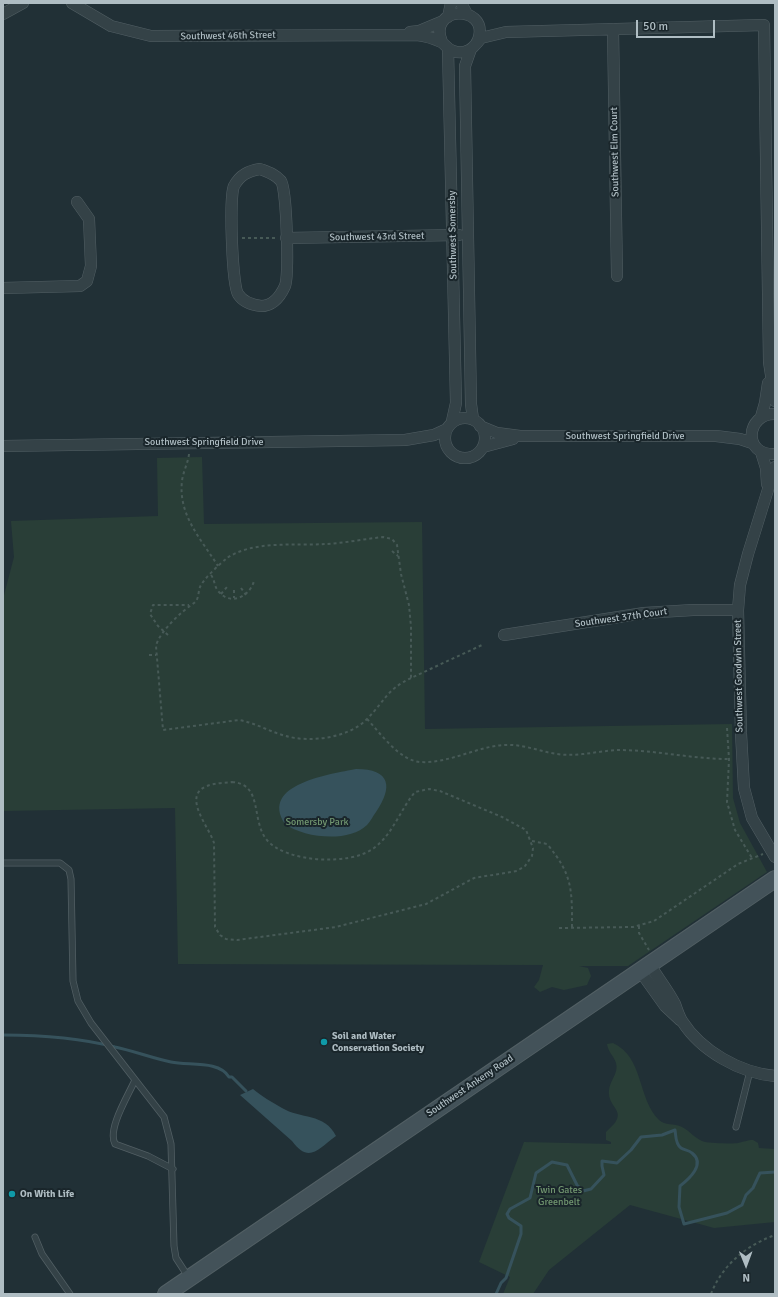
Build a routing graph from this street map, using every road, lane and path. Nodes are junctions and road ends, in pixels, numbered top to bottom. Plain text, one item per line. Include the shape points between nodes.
1 (23, 3) edge
2 (72, 3) edge
3 (451, 3) edge
4 (461, 3) edge
5 (3, 14) edge
6 (467, 14) junction
7 (445, 19) junction
8 (477, 22) junction
9 (612, 29) junction
10 (525, 31) junction
11 (392, 34) junction
12 (445, 46) junction
13 (474, 46) junction
14 (77, 202) dead end
15 (468, 235) junction
16 (453, 236) junction
17 (233, 238) junction
18 (286, 238) junction
19 (618, 276) dead end
20 (3, 288) edge
21 (770, 362) junction
22 (775, 401) edge
23 (775, 414) edge
24 (758, 420) junction
25 (477, 422) junction
26 (450, 425) junction
27 (716, 436) junction
28 (533, 437) junction
29 (405, 440) junction
30 (189, 443) junction
31 (752, 443) junction
32 (3, 446) edge
33 (483, 447) junction
34 (447, 449) junction
35 (761, 452) junction
36 (775, 454) edge
37 (775, 467) edge
38 (767, 491) junction
39 (392, 551) dead end
40 (398, 556) junction
41 (218, 566) junction
42 (211, 575) junction
43 (254, 581) dead end
44 (227, 587) dead end
45 (241, 588) dead end
46 (234, 590) dead end
47 (221, 594) junction
48 (246, 595) junction
49 (234, 598) junction
50 (190, 605) junction
51 (738, 610) junction
52 (165, 631) junction
53 (168, 635) dead end
54 (504, 635) dead end
55 (482, 645) dead end
56 (149, 655) dead end
57 (156, 655) junction
58 (411, 678) junction
59 (367, 719) junction
60 (727, 728) dead end
61 (729, 759) junction
62 (532, 841) junction
63 (773, 854) edge
64 (752, 858) junction
65 (3, 862) edge
66 (775, 879) edge
67 (559, 928) dead end
68 (572, 929) junction
69 (645, 968) junction
70 (750, 1071) junction
71 (775, 1076) edge
72 (135, 1080) junction
73 (736, 1127) dead end
74 (173, 1168) junction
75 (775, 1235) edge
76 (35, 1237) dead end
77 (189, 1278) junction
78 (70, 1294) edge
79 (166, 1294) edge
80 (711, 1294) edge

1 - 5 street
2 - 11 street, Southwest 46th Street via 111,26 151,36
3 - 7 street
4 - 6 street
6 - 7 street via 454,14
6 - 8 street
7 - 11 street, Southwest 46th Street via 419,31
7 - 12 street via 440,32
8 - 10 street via 487,27
8 - 13 street via 480,36
9 - 10 street
9 - 19 street, Southwest Elm Court
9 - 21 street via 764,25
10 - 13 street via 494,34 481,38
11 - 12 street, Southwest 46th Street via 421,36
12 - 13 street via 459,52
12 - 16 street, Southwest Somersby
13 - 15 street, Southwest Somersby via 465,66
14 - 20 street via 89,219 91,266 87,281 80,286
15 - 16 street, Southwest 43rd Street
15 - 25 street, Southwest Somersby via 471,404
16 - 18 street, Southwest 43rd Street
16 - 26 street, Southwest Somersby via 456,403
17 - 18 path
17 - 18 street via 235,289 246,302 263,306 273,304 286,284
17 - 18 street via 233,188 240,177 249,171 260,169 272,173 281,182 285,193
21 - 22 street
21 - 24 street via 765,403
23 - 24 street, Southwest Springfield Drive
24 - 27 street, Southwest Springfield Drive via 741,430
24 - 31 street via 752,432
25 - 26 street via 463,417
25 - 28 street, Southwest Springfield Drive via 497,434
25 - 33 street via 484,438
26 - 29 street, Southwest Springfield Drive via 434,435
26 - 34 street via 445,438
27 - 28 street, Southwest Springfield Drive
27 - 31 street, Southwest Springfield Drive
28 - 33 street, Southwest Springfield Drive via 507,440
29 - 30 street, Southwest Springfield Drive
29 - 34 street, Southwest Springfield Drive via 428,442
30 - 32 street, Southwest Springfield Drive
30 - 41 path via 189,455 182,481 182,506 194,530
31 - 35 street
33 - 34 street via 475,455 461,458
35 - 36 street
35 - 38 street, Southwest Goodwin Street via 766,468
37 - 38 street, Southwest Goodwin Street
38 - 51 street, Southwest Goodwin Street via 744,570
39 - 40 path
40 - 41 path via 398,545 392,539 383,537 250,549 236,553
40 - 58 path via 410,612
41 - 42 path
42 - 47 path via 215,587
42 - 50 path via 200,586 197,600
43 - 48 path
44 - 47 path
45 - 48 path
46 - 49 path
47 - 49 path
48 - 49 path
50 - 52 path
50 - 52 path via 153,606 150,614
51 - 54 street, Southwest 37th Court via 644,613
51 - 63 street, Southwest Goodwin Street via 740,733 744,788 752,818
52 - 53 path
52 - 57 path via 158,640
55 - 58 path
56 - 57 path
57 - 59 path via 163,730 239,720 285,736 309,739 345,732
58 - 59 path via 390,690
59 - 61 path via 400,753 408,759 420,762 512,745 557,754 576,755 616,750
60 - 61 path
61 - 64 path via 726,790 729,814 735,830
62 - 62 path via 532,856 525,866 517,871 474,878 426,904 336,927 260,938 226,939 215,927 214,843 198,811 197,796 207,786 242,783 249,788 253,797 259,824 266,839 276,847 307,858 348,858 360,856 374,848 390,832 415,792 422,789 440,791 502,817 526,830
62 - 68 path via 547,844 565,870 571,887
63 - 64 path
64 - 68 path via 738,864 654,921 644,925
65 - 72 lane via 60,863 68,870 71,879 73,981 78,1001 91,1024
66 - 69 street, Southwest Ankeny Road
67 - 68 path
69 - 70 street via 699,1041 714,1054
69 - 77 street, Southwest Ankeny Road
70 - 71 street
70 - 73 lane
72 - 74 lane via 164,1117 171,1144
72 - 74 lane via 113,1127 111,1137 115,1144
74 - 77 lane via 174,1246 176,1258
75 - 80 path via 760,1240 739,1254 726,1268
76 - 78 lane via 42,1254
77 - 79 street, Southwest Ankeny Road

